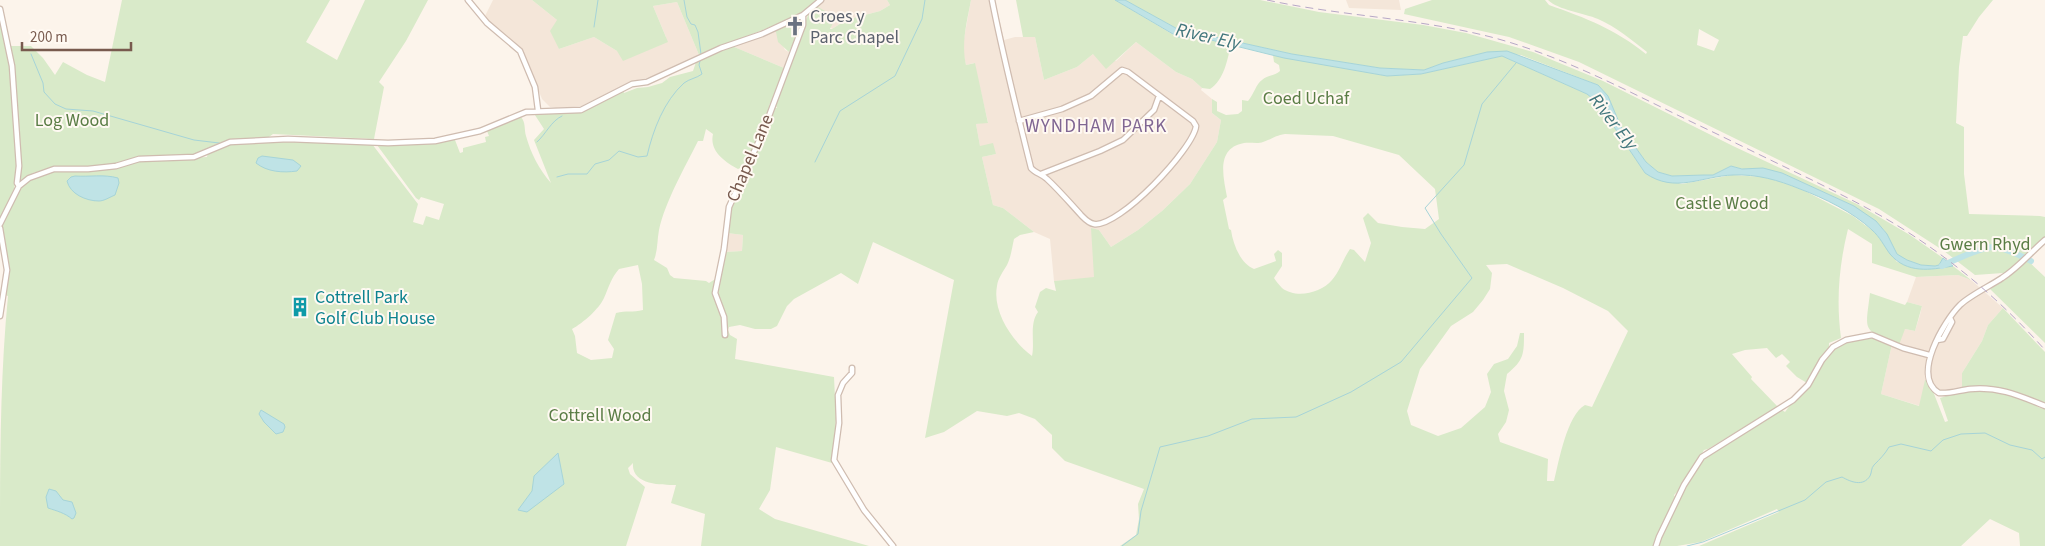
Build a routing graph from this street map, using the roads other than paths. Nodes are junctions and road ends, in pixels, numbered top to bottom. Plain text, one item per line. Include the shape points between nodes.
1 (468, 0) edge
2 (821, 0) edge
3 (992, 0) edge
4 (0, 8) edge
5 (803, 15) junction
6 (1158, 96) junction
7 (538, 110) junction
8 (1019, 121) junction
9 (1040, 174) junction
10 (19, 186) junction
11 (0, 226) edge
12 (2045, 240) edge
13 (0, 316) edge
14 (726, 334) dead end
15 (1929, 355) junction
16 (852, 368) dead end
17 (2045, 406) edge
18 (893, 546) edge
19 (1656, 546) edge

1 - 7 street via 487,23 520,51 535,87
2 - 5 street
3 - 8 street
4 - 10 street via 12,66
5 - 7 street via 647,82 632,84 581,110
5 - 14 street, Chapel Lane via 803,25 763,132 729,207 716,293
6 - 8 street via 1122,70 1090,96 1062,109
6 - 9 street via 1154,110 1124,140
6 - 9 street via 1196,126 1194,134 1152,187 1133,205 1100,224 1088,222
7 - 10 street via 480,131 435,141 388,143 288,139 230,142 194,157 139,159 88,169 54,169 29,178
8 - 9 street via 1031,168
10 - 11 street
11 - 13 street via 7,270
12 - 15 street via 1985,290 1960,304
15 - 17 street via 1928,371 1936,391 1994,389 2021,395
15 - 19 street via 1872,335 1846,340 1833,347 1793,400 1702,457 1684,485
16 - 18 street via 838,395 839,423 834,460 864,510

